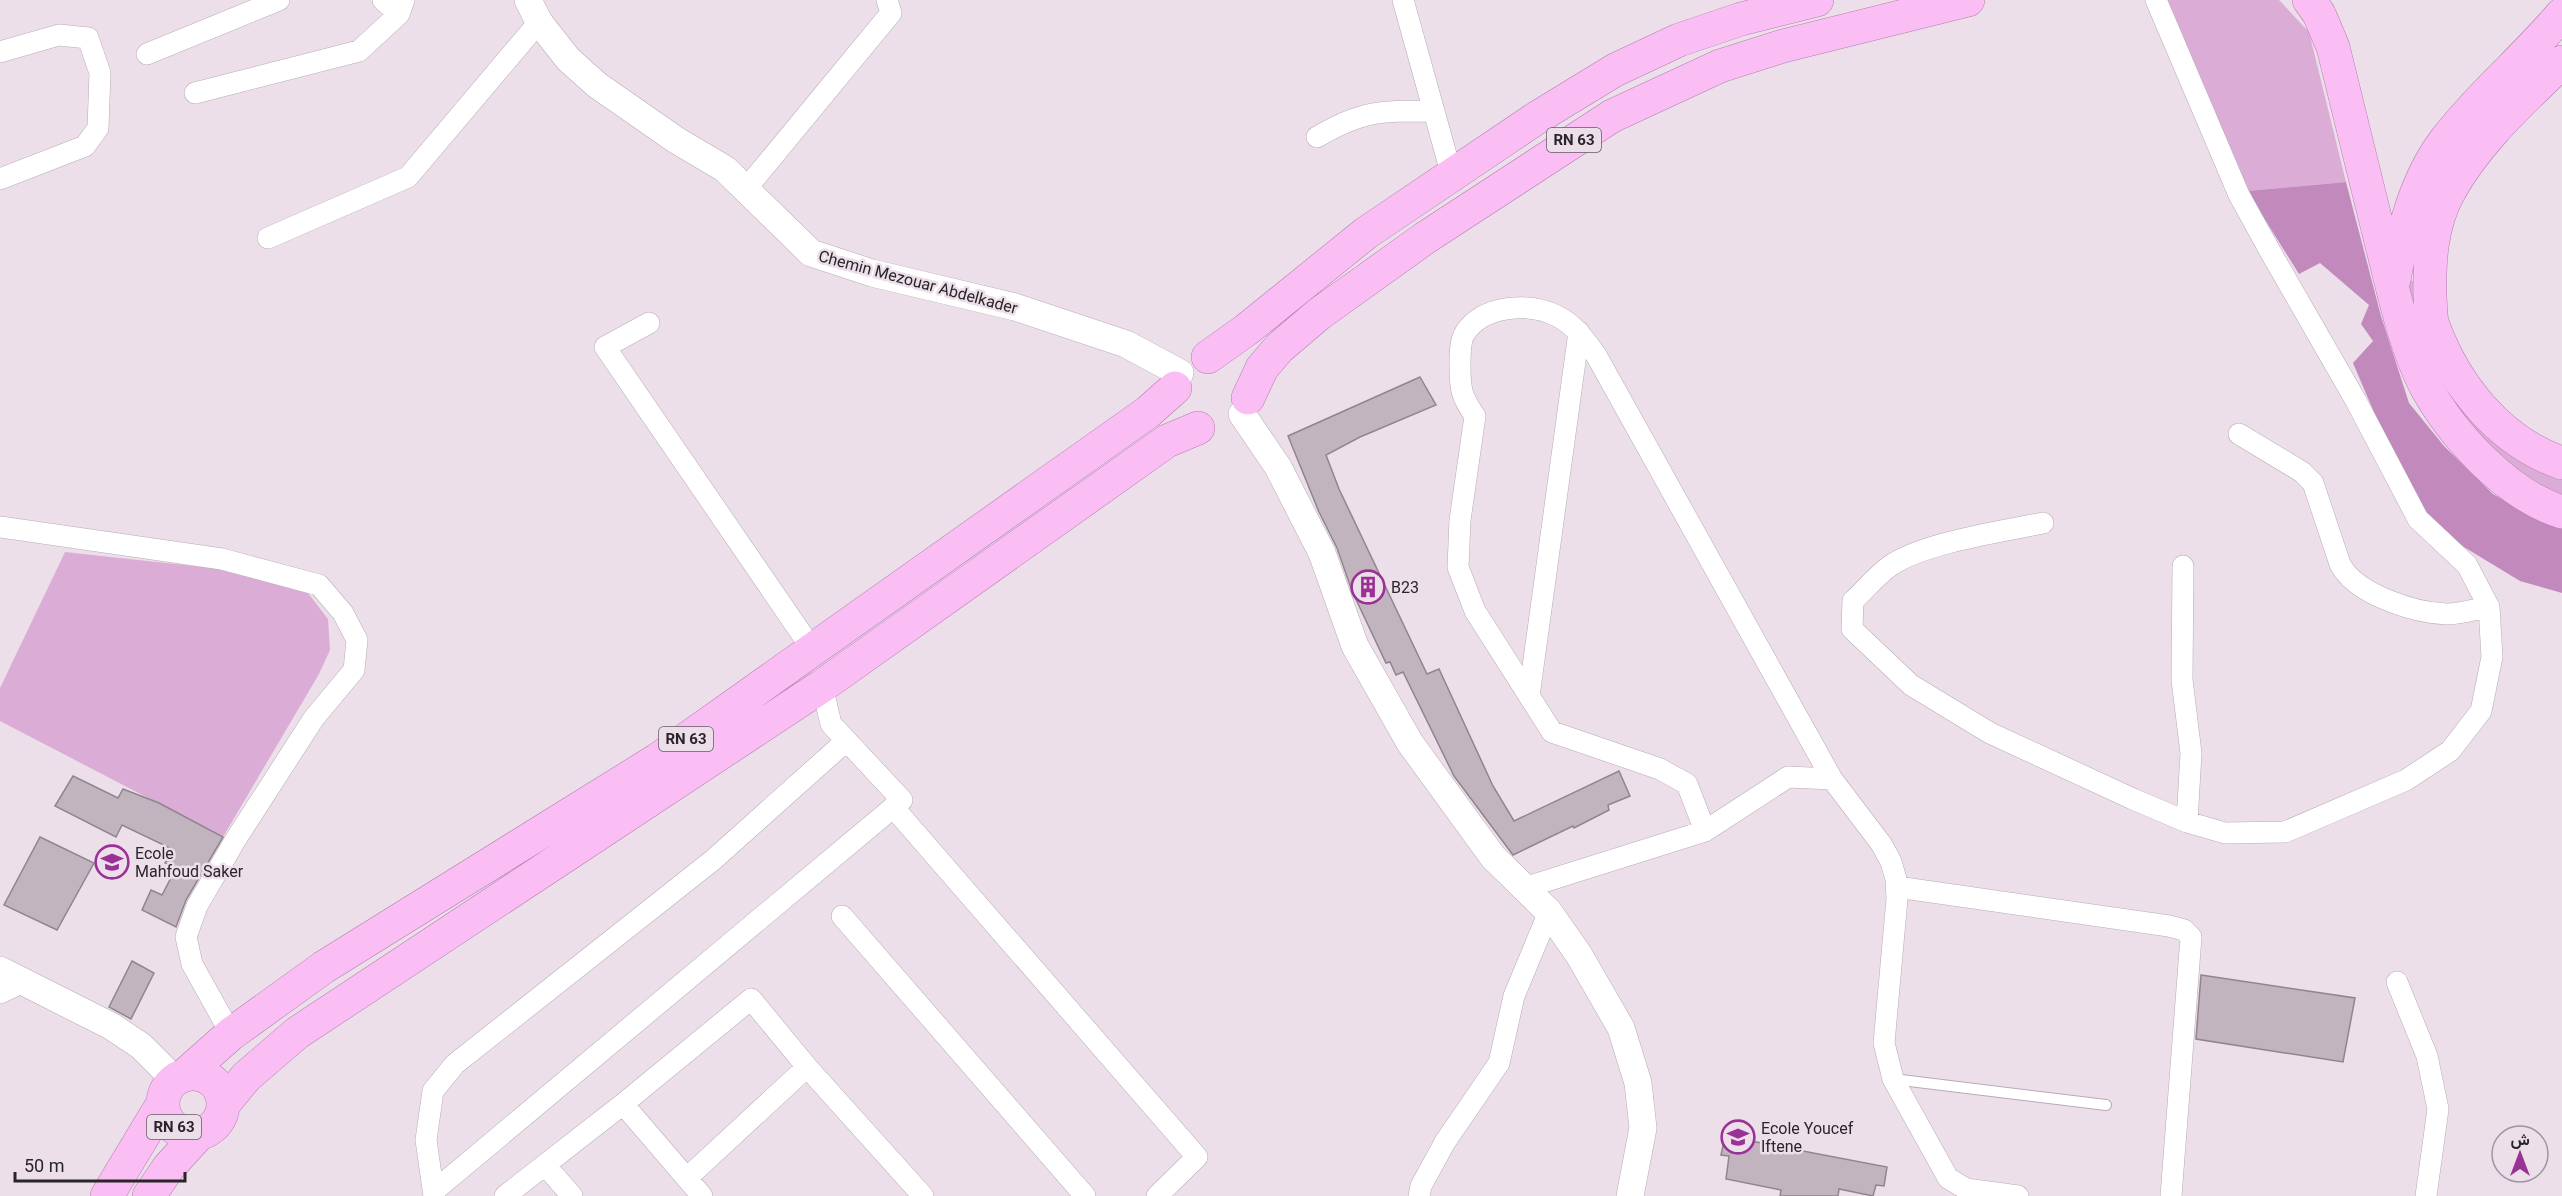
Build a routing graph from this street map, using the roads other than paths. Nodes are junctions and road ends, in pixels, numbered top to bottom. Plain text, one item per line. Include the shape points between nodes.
1 (279, 0) edge
2 (383, 0) edge
3 (887, 0) edge
4 (1403, 0) edge
5 (1817, 0) edge
6 (1968, 0) edge
7 (2156, 0) edge
8 (2309, 0) edge
9 (402, 7) edge
10 (533, 11) edge
11 (2562, 14) edge
12 (0, 52) edge
13 (147, 54) dead end
14 (2562, 62) edge
15 (195, 93) dead end
16 (1433, 111) junction
17 (1317, 137) dead end
18 (1452, 176) junction
19 (0, 179) edge
20 (746, 190) junction
21 (268, 238) dead end
22 (2393, 288) junction
23 (649, 322) dead end
24 (1579, 332) junction
25 (1208, 357) junction
26 (1178, 381) junction
27 (1245, 406) junction
28 (1198, 428) junction
29 (2239, 434) dead end
30 (2562, 464) edge
31 (2562, 513) edge
32 (2043, 523) dead end
33 (0, 527) edge
34 (2183, 566) dead end
35 (2489, 606) junction
36 (812, 649) junction
37 (822, 686) junction
38 (1528, 696) junction
39 (846, 741) junction
40 (1832, 778) junction
41 (893, 807) junction
42 (2187, 822) junction
43 (1706, 831) junction
44 (1897, 887) junction
45 (1524, 888) junction
46 (1549, 912) junction
47 (842, 916) dead end
48 (7, 982) edge
49 (2397, 982) dead end
50 (231, 1034) junction
51 (807, 1067) junction
52 (1893, 1079) junction
53 (175, 1086) junction
54 (623, 1104) junction
55 (224, 1105) junction
56 (2106, 1105) dead end
57 (199, 1134) junction
58 (545, 1165) junction
59 (687, 1178) junction
60 (434, 1193) edge
61 (511, 1194) edge
62 (107, 1196) edge
63 (149, 1196) edge
64 (572, 1196) edge
65 (702, 1196) edge
66 (923, 1196) edge
67 (1085, 1196) edge
68 (1157, 1196) edge
69 (1419, 1196) edge
70 (1629, 1196) edge
71 (2018, 1196) edge
72 (2171, 1196) edge
73 (2426, 1196) edge

1 - 13 street
2 - 9 street
3 - 20 street via 891,13
4 - 16 street
5 - 18 highway, RN 63 via 1679,40 1615,70
6 - 27 highway, RN 63 via 1720,66 1612,116 1434,232 1319,314 1262,368
7 - 35 street via 2239,195 2418,519 2467,565
8 - 22 highway via 2333,47
9 - 15 street via 359,51
10 - 20 street, Chemin Mezouar Abdelkader via 568,59 597,85 676,140 725,168
10 - 21 street via 408,177
11 - 22 highway via 2442,144 2413,207 2399,251
12 - 19 street via 59,35 88,38 100,73 98,128 85,146
14 - 30 highway via 2498,125 2468,161 2448,193 2434,228 2429,267 2432,323 2461,383 2501,429
16 - 17 street via 1375,111 1341,122
16 - 18 street
18 - 25 highway, RN 63 via 1365,233
20 - 26 street, Chemin Mezouar Abdelkader via 811,253 872,273 1015,308 1126,344
22 - 31 highway via 2403,329 2425,384 2460,438 2505,480
23 - 36 street via 605,347
24 - 38 street
24 - 38 street via 1558,316 1533,308 1499,310 1478,318 1463,335 1461,395 1475,416 1460,520 1458,567 1475,611
24 - 40 street via 1596,355
25 - 26 highway, RN 63 via 1192,362
25 - 27 highway via 1225,359 1238,368 1246,382
26 - 28 highway via 1176,404 1184,419
26 - 36 highway, RN 63 via 1148,412
27 - 28 highway, RN 63 via 1230,425 1214,430
27 - 45 street via 1322,553 1355,646 1410,743 1492,857
28 - 37 highway, RN 63 via 1167,441
29 - 35 street via 2302,472 2313,483 2340,564 2346,576 2359,586 2406,607 2448,614
32 - 42 street via 1959,541 1891,565 1853,601 1852,629 1911,685 1990,734
33 - 50 street via 222,559 319,585 343,613 357,640 354,670 314,718 236,839 197,906 186,938 192,964
34 - 42 street via 2181,680 2191,753
35 - 42 street via 2492,657 2481,711 2450,752 2406,780 2285,832 2225,833
36 - 50 highway, RN 63 via 657,760 324,968
37 - 39 street via 831,724
37 - 55 highway, RN 63 via 297,1033 261,1062
38 - 43 street via 1552,732 1660,769 1687,784
39 - 41 street via 902,800
39 - 60 street via 713,860 455,1064 433,1091 426,1140
40 - 43 street via 1788,777
40 - 44 street via 1882,845 1892,862
41 - 60 street
41 - 68 street via 1197,1157
43 - 45 street
44 - 52 street via 1884,1043
44 - 72 street via 2169,926 2184,930 2191,937
45 - 46 street
46 - 69 street via 1514,996 1499,1063 1445,1142 1420,1186
46 - 70 street via 1621,1028 1638,1083 1642,1128
47 - 67 street
48 - 53 street via 111,1026 141,1046
49 - 73 street via 2427,1056 2438,1110
50 - 53 highway, RN 63
51 - 54 street via 751,999
51 - 59 street
51 - 66 street
52 - 56 lane
52 - 71 street via 1948,1178 1966,1190
53 - 55 highway via 201,1075 221,1091
53 - 57 highway, RN 63 via 166,1117 174,1127
53 - 62 highway, RN 63
54 - 58 street
54 - 59 street
55 - 57 highway, RN 63 via 212,1128
57 - 63 highway, RN 63
58 - 61 street
58 - 64 street
59 - 65 street

